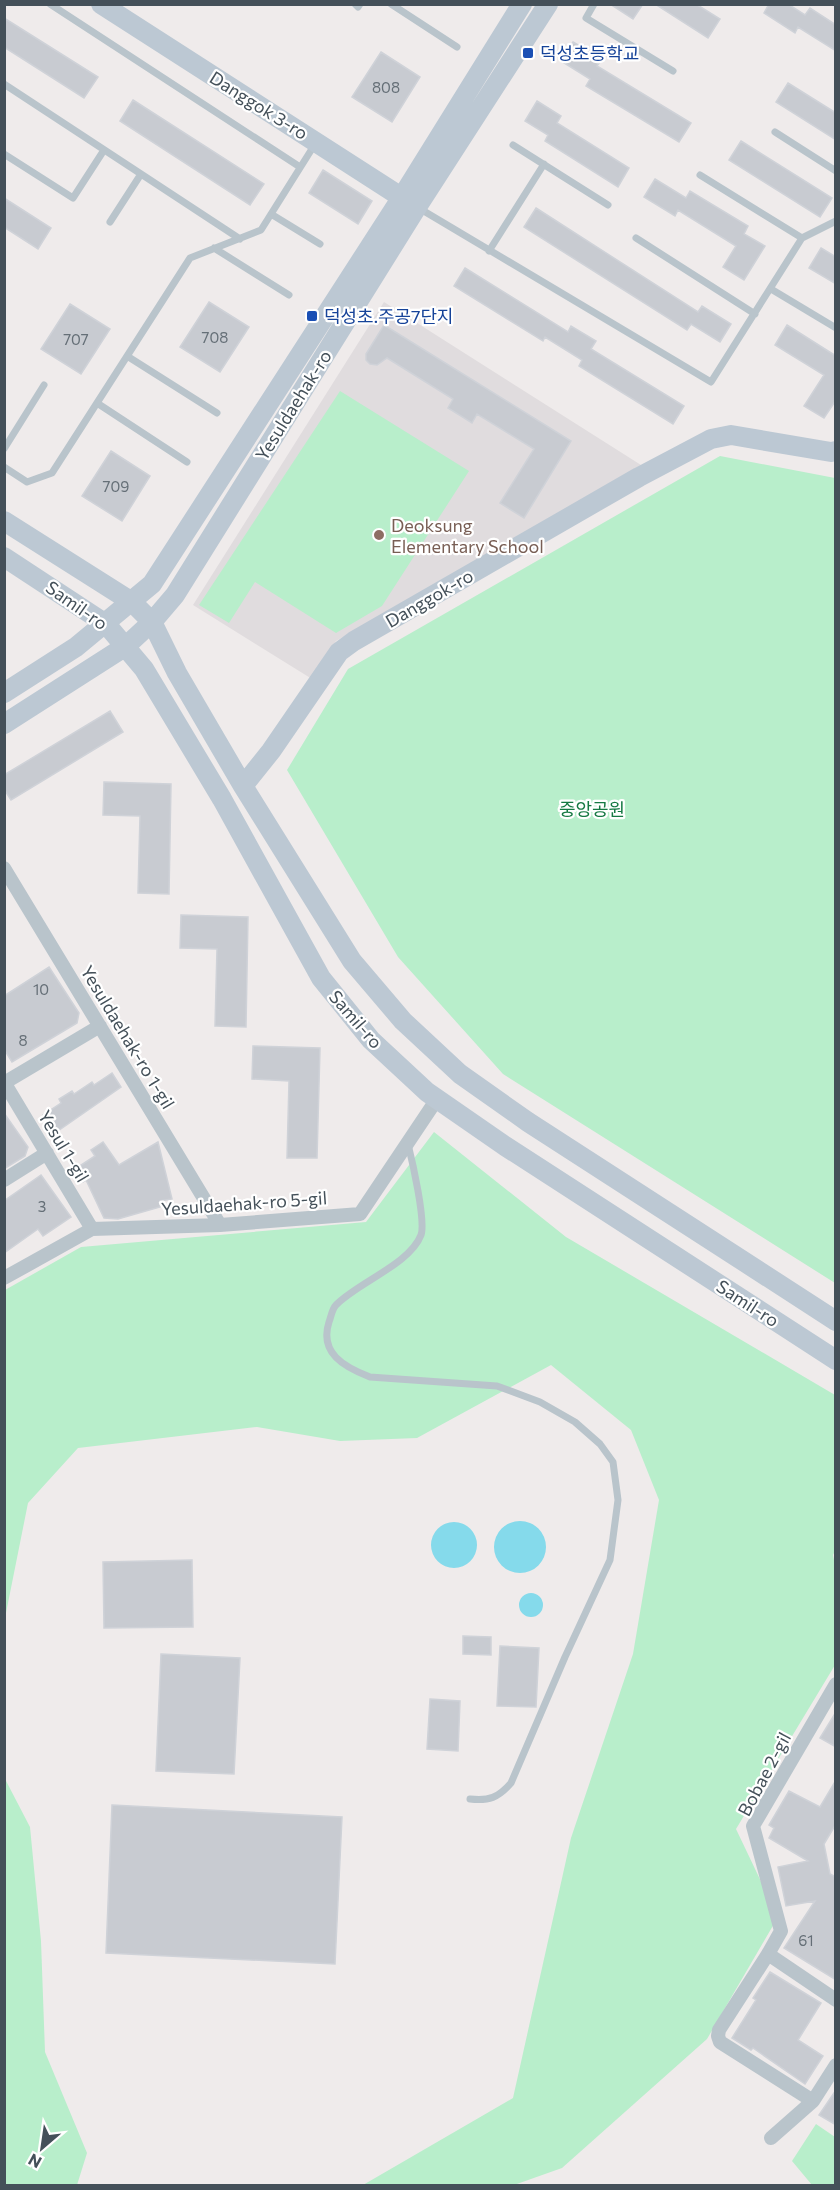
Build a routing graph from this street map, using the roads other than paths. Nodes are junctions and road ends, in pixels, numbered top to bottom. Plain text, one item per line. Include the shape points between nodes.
1 (50, 4) edge
2 (101, 4) edge
3 (391, 4) edge
4 (522, 4) edge
5 (548, 4) edge
6 (594, 4) edge
7 (458, 46) dead end
8 (673, 71) dead end
9 (4, 84) edge
10 (775, 132) dead end
11 (316, 141) junction
12 (513, 145) dead end
13 (104, 150) junction
14 (4, 154) edge
15 (544, 164) junction
16 (300, 166) junction
17 (836, 171) edge
18 (141, 174) junction
19 (700, 175) dead end
20 (410, 202) junction
21 (608, 204) dead end
22 (271, 214) junction
23 (836, 221) edge
24 (110, 222) dead end
25 (240, 238) junction
26 (636, 238) dead end
27 (802, 238) junction
28 (320, 244) dead end
29 (214, 248) junction
30 (489, 251) junction
31 (771, 289) junction
32 (289, 295) dead end
33 (755, 314) junction
34 (836, 328) edge
35 (127, 356) junction
36 (44, 385) dead end
37 (97, 403) junction
38 (218, 413) dead end
39 (4, 448) edge
40 (836, 451) edge
41 (187, 462) dead end
42 (4, 467) edge
43 (4, 521) edge
44 (4, 557) edge
45 (132, 602) junction
46 (152, 622) junction
47 (106, 624) junction
48 (126, 646) junction
49 (4, 693) edge
50 (4, 724) edge
51 (243, 786) junction
52 (4, 868) edge
53 (100, 1026) junction
54 (5, 1082) edge
55 (437, 1099) junction
56 (408, 1144) junction
57 (47, 1153) junction
58 (4, 1180) edge
59 (220, 1225) junction
60 (92, 1229) junction
61 (4, 1278) edge
62 (836, 1321) edge
63 (836, 1360) edge
64 (836, 1683) edge
65 (470, 1799) dead end
66 (768, 1954) junction
67 (836, 2000) edge
68 (836, 2065) edge
69 (813, 2101) junction
70 (771, 2138) dead end

1 - 16 lane
2 - 11 street, Danggok 3-ro
3 - 7 lane
4 - 20 street, Yesuldaehak-ro
5 - 20 street, Yesuldaehak-ro
6 - 8 lane via 586,18
9 - 13 lane
10 - 17 lane
11 - 16 lane
11 - 20 street, Danggok 3-ro
12 - 15 lane
13 - 14 lane via 73,198
13 - 18 lane
15 - 21 lane
15 - 30 lane
16 - 22 lane
18 - 24 lane
18 - 25 lane
19 - 27 lane
20 - 30 lane
20 - 45 street, Yesuldaehak-ro via 152,584
20 - 46 street, Yesuldaehak-ro via 175,594
22 - 25 lane via 261,230
22 - 28 lane
23 - 27 lane
25 - 29 lane
26 - 33 lane
27 - 31 lane
29 - 32 lane
29 - 35 lane via 190,258
30 - 33 lane via 711,382
31 - 33 lane
31 - 34 lane
35 - 37 lane
35 - 38 lane
36 - 39 lane
37 - 41 lane
37 - 42 lane via 52,473 27,482
40 - 51 street, Danggok-ro via 731,435 711,439 639,477 339,652
43 - 45 street, Samil-ro
44 - 47 street, Samil-ro
45 - 46 street, Samil-ro
45 - 47 street, Yesuldaehak-ro
46 - 48 street, Yesuldaehak-ro
46 - 51 street, Samil-ro
47 - 48 street, Samil-ro
47 - 49 street, Yesuldaehak-ro
48 - 50 street, Yesuldaehak-ro
48 - 55 street, Samil-ro via 160,694 222,798 321,978 371,1040
51 - 62 street, Samil-ro via 352,961 403,1021 460,1074
52 - 53 street, Yesuldaehak-ro 1-gil
53 - 54 street
53 - 59 street, Yesuldaehak-ro 1-gil
54 - 57 street, Yesul 1-gil
55 - 56 street, Yesuldaehak-ro 5-gil
55 - 63 street, Samil-ro
56 - 59 street, Yesuldaehak-ro 5-gil via 360,1214
56 - 65 lane via 422,1233 412,1249 334,1306 326,1335 327,1347 354,1371 370,1377 497,1386 540,1402 575,1422 600,1444 613,1462 618,1500 610,1560 511,1783 486,1801
57 - 58 street
57 - 60 street, Yesul 1-gil
59 - 60 street, Yesuldaehak-ro 5-gil
60 - 61 street, Yesuldaehak-ro 5-gil
64 - 66 street, Bobae 2-gil via 753,1826 781,1931
66 - 67 street
66 - 69 street, Bobae 2-gil via 718,2036 720,2042
68 - 69 street
69 - 70 street

